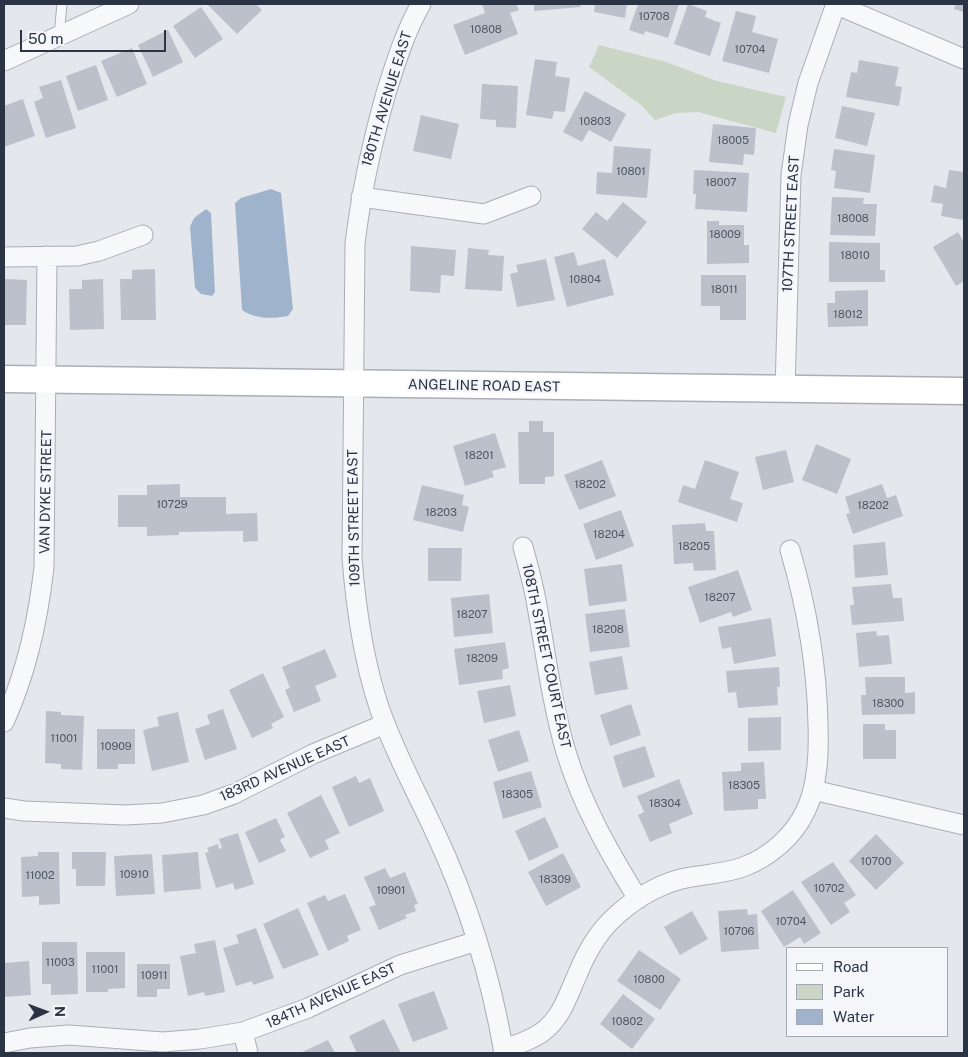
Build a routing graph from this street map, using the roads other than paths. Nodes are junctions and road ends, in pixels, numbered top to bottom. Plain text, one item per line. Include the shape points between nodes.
1 (62, 4) edge
2 (129, 4) edge
3 (422, 4) edge
4 (835, 4) edge
5 (59, 35) junction
6 (964, 59) edge
7 (4, 61) edge
8 (531, 196) dead end
9 (360, 197) junction
10 (143, 234) dead end
11 (47, 256) junction
12 (4, 257) edge
13 (4, 379) edge
14 (47, 380) junction
15 (353, 384) junction
16 (785, 390) junction
17 (964, 392) edge
18 (523, 547) dead end
19 (790, 550) dead end
20 (9, 695) edge
21 (4, 722) edge
22 (385, 724) junction
23 (813, 790) junction
24 (4, 808) edge
25 (964, 825) edge
26 (638, 899) junction
27 (477, 941) junction
28 (243, 1032) junction
29 (4, 1044) edge
30 (503, 1051) edge
31 (248, 1053) edge

1 - 5 lane
2 - 5 street
3 - 9 street, 180TH AVENUE EAST via 398,55
4 - 6 street
4 - 16 street, 107TH STREET EAST via 808,83 790,175
5 - 7 street
8 - 9 street via 484,214
9 - 15 street, 109TH STREET EAST via 355,244
10 - 11 street via 99,251 77,256
11 - 12 street
11 - 14 street, VAN DYKE STREET
13 - 14 street, ANGELINE ROAD EAST
14 - 15 street, ANGELINE ROAD EAST
14 - 20 street, VAN DYKE STREET via 44,567 29,656
15 - 16 street, ANGELINE ROAD EAST
15 - 22 street, 109TH STREET EAST via 352,558 356,605 363,651
16 - 17 street, ANGELINE ROAD EAST
18 - 26 street, 108TH STREET COURT EAST via 537,604 552,700 566,753 606,847
19 - 23 street via 804,597 818,689 818,742
20 - 21 street, VAN DYKE STREET
22 - 24 street, 183RD AVENUE EAST via 313,754 234,794 203,804 162,813 125,815
22 - 27 street, 109TH STREET EAST via 444,851
23 - 25 street
23 - 26 street via 794,830 764,857 743,867 666,884
26 - 30 street via 599,934 557,1016 542,1032
27 - 28 street, 184TH AVENUE EAST via 400,965 308,1008
27 - 30 street, 109TH STREET EAST
28 - 29 street, 184TH AVENUE EAST via 200,1040 163,1042 69,1035
28 - 31 street

